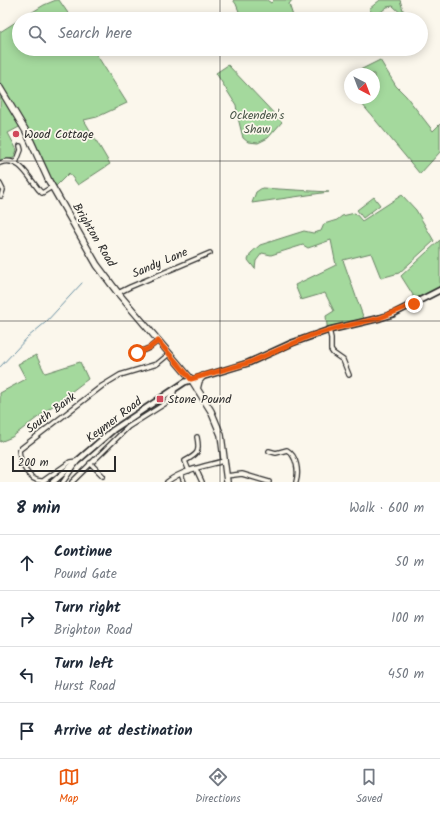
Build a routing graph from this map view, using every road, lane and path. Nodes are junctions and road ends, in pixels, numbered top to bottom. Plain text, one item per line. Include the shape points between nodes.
1 (0, 88) edge
2 (20, 146) dead end
3 (0, 163) edge
4 (16, 163) junction
5 (0, 184) edge
6 (52, 187) junction
7 (0, 196) edge
8 (210, 253) dead end
9 (440, 290) edge
10 (118, 293) junction
11 (329, 330) junction
12 (158, 341) junction
13 (137, 353) dead end
14 (169, 354) junction
15 (349, 374) dead end
16 (203, 376) junction
17 (191, 379) junction
18 (174, 389) junction
19 (197, 389) junction
20 (197, 437) dead end
21 (269, 451) dead end
22 (224, 460) junction
23 (78, 461) junction
24 (90, 463) junction
25 (196, 469) junction
26 (189, 471) junction
27 (181, 474) junction
28 (103, 476) dead end
29 (227, 479) edge
30 (53, 482) edge
31 (63, 482) edge
32 (72, 482) edge
33 (167, 482) edge
34 (184, 482) edge
35 (202, 482) edge
36 (269, 482) edge
37 (296, 482) edge

1 - 6 main road, Brighton Road via 27,133
2 - 4 street via 22,150
3 - 4 street
4 - 6 street via 42,193
5 - 7 street via 3,190
6 - 10 main road, Brighton Road via 97,265
8 - 10 street, Sandy Lane
9 - 11 main road, Keymer Road via 393,314
10 - 12 main road, Brighton Road
11 - 15 street via 331,350 343,360
11 - 16 main road, Keymer Road via 248,363
12 - 13 street
12 - 14 main road, Brighton Road
14 - 17 main road, Brighton Road
14 - 23 street, South Bank via 157,364 120,375 102,386 19,450 29,476 38,482 70,462
16 - 17 main road, Keymer Road
16 - 19 main road
17 - 18 main road, Keymer Road
17 - 19 main road, Brighton Road
18 - 23 main road, Keymer Road via 113,430
18 - 24 street via 166,403 128,426
19 - 22 main road, Brighton Road via 212,411 221,435
20 - 26 street via 198,452 185,460
21 - 37 street via 276,453 287,450 292,454 298,472
22 - 25 street
22 - 29 main road, Brighton Road
23 - 30 main road, Keymer Road
23 - 31 street
24 - 28 street
24 - 32 street
25 - 26 street
25 - 35 street
26 - 27 street
27 - 33 street
27 - 34 street
29 - 36 street via 242,474

